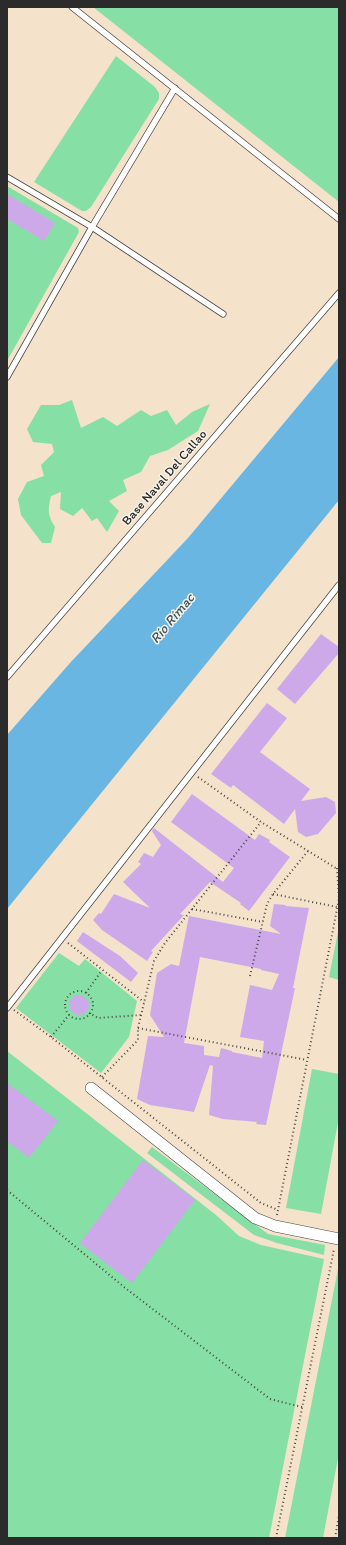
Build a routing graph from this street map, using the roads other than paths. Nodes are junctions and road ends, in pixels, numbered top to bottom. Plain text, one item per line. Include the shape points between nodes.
1 (72, 7) edge
2 (175, 88) junction
3 (7, 177) edge
4 (339, 219) edge
5 (92, 228) junction
6 (339, 293) edge
7 (223, 314) dead end
8 (7, 377) edge
9 (339, 586) edge
10 (7, 677) edge
11 (8, 1007) edge
12 (92, 1088) dead end
13 (338, 1239) edge

1 - 2 lane
2 - 4 lane
2 - 5 lane
3 - 5 lane
5 - 7 lane
5 - 8 lane
6 - 10 lane, Base Naval Del Callao
9 - 11 lane
12 - 13 street via 255,1218 274,1226

